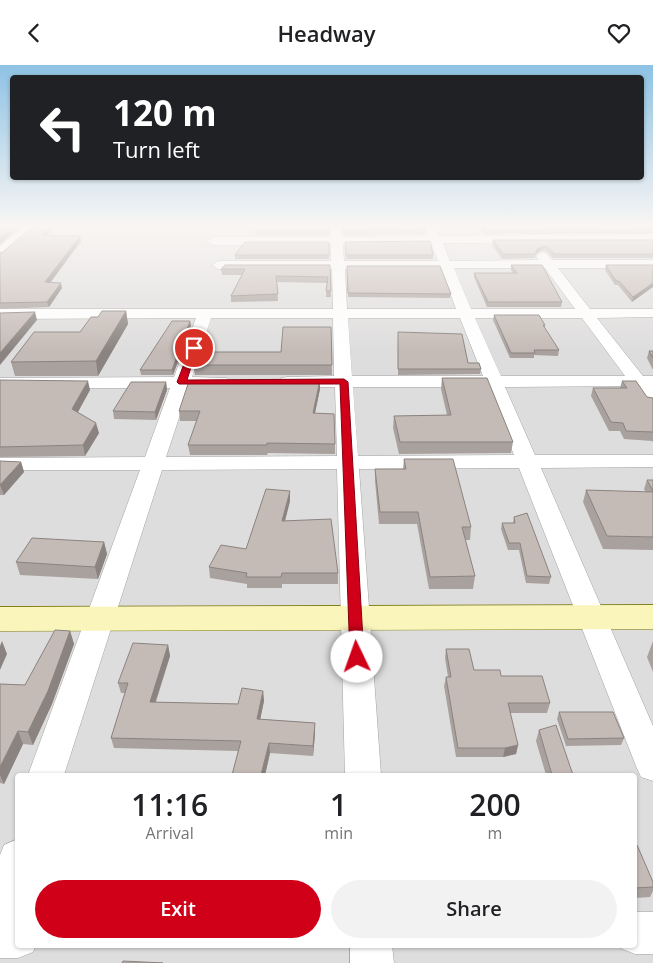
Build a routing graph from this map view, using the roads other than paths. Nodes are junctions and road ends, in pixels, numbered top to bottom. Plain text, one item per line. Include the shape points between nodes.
1 (338, 269) edge
2 (448, 269) edge
3 (552, 269) edge
4 (466, 313) junction
5 (586, 313) junction
6 (653, 313) edge
7 (0, 314) edge
8 (52, 314) junction
9 (205, 314) junction
10 (341, 314) junction
11 (40, 329) dead end
12 (12, 365) edge
13 (0, 381) edge
14 (646, 381) edge
15 (182, 382) junction
16 (239, 382) edge
17 (268, 382) edge
18 (344, 382) junction
19 (494, 382) junction
20 (653, 400) edge
21 (653, 461) edge
22 (527, 462) junction
23 (154, 463) junction
24 (348, 463) junction
25 (0, 464) edge
26 (592, 617) junction
27 (653, 617) edge
28 (355, 618) junction
29 (0, 619) edge
30 (100, 619) junction
31 (653, 767) edge
32 (47, 773) edge
33 (363, 773) edge
34 (15, 866) edge
35 (0, 909) edge
36 (637, 933) edge
37 (653, 933) edge
38 (0, 937) edge
39 (15, 937) edge
40 (371, 948) edge
41 (372, 963) edge

1 - 10 street
2 - 4 street
3 - 5 street
4 - 5 street
4 - 10 street
4 - 19 street
5 - 6 street
5 - 14 street
7 - 8 street
8 - 9 street
8 - 11 street
9 - 10 street
9 - 15 street
10 - 18 street
12 - 13 street
13 - 15 street
14 - 19 street
14 - 20 street
15 - 16 street
15 - 23 street
17 - 18 street
18 - 19 street
18 - 24 street
19 - 22 street
21 - 22 street
22 - 24 street
22 - 26 street
23 - 24 street
23 - 25 street
23 - 30 street
24 - 28 street
26 - 27 main road
26 - 28 main road
26 - 31 street
28 - 30 main road
28 - 33 street
29 - 30 main road
30 - 32 street
34 - 35 street
36 - 37 street
38 - 39 street
40 - 41 street

